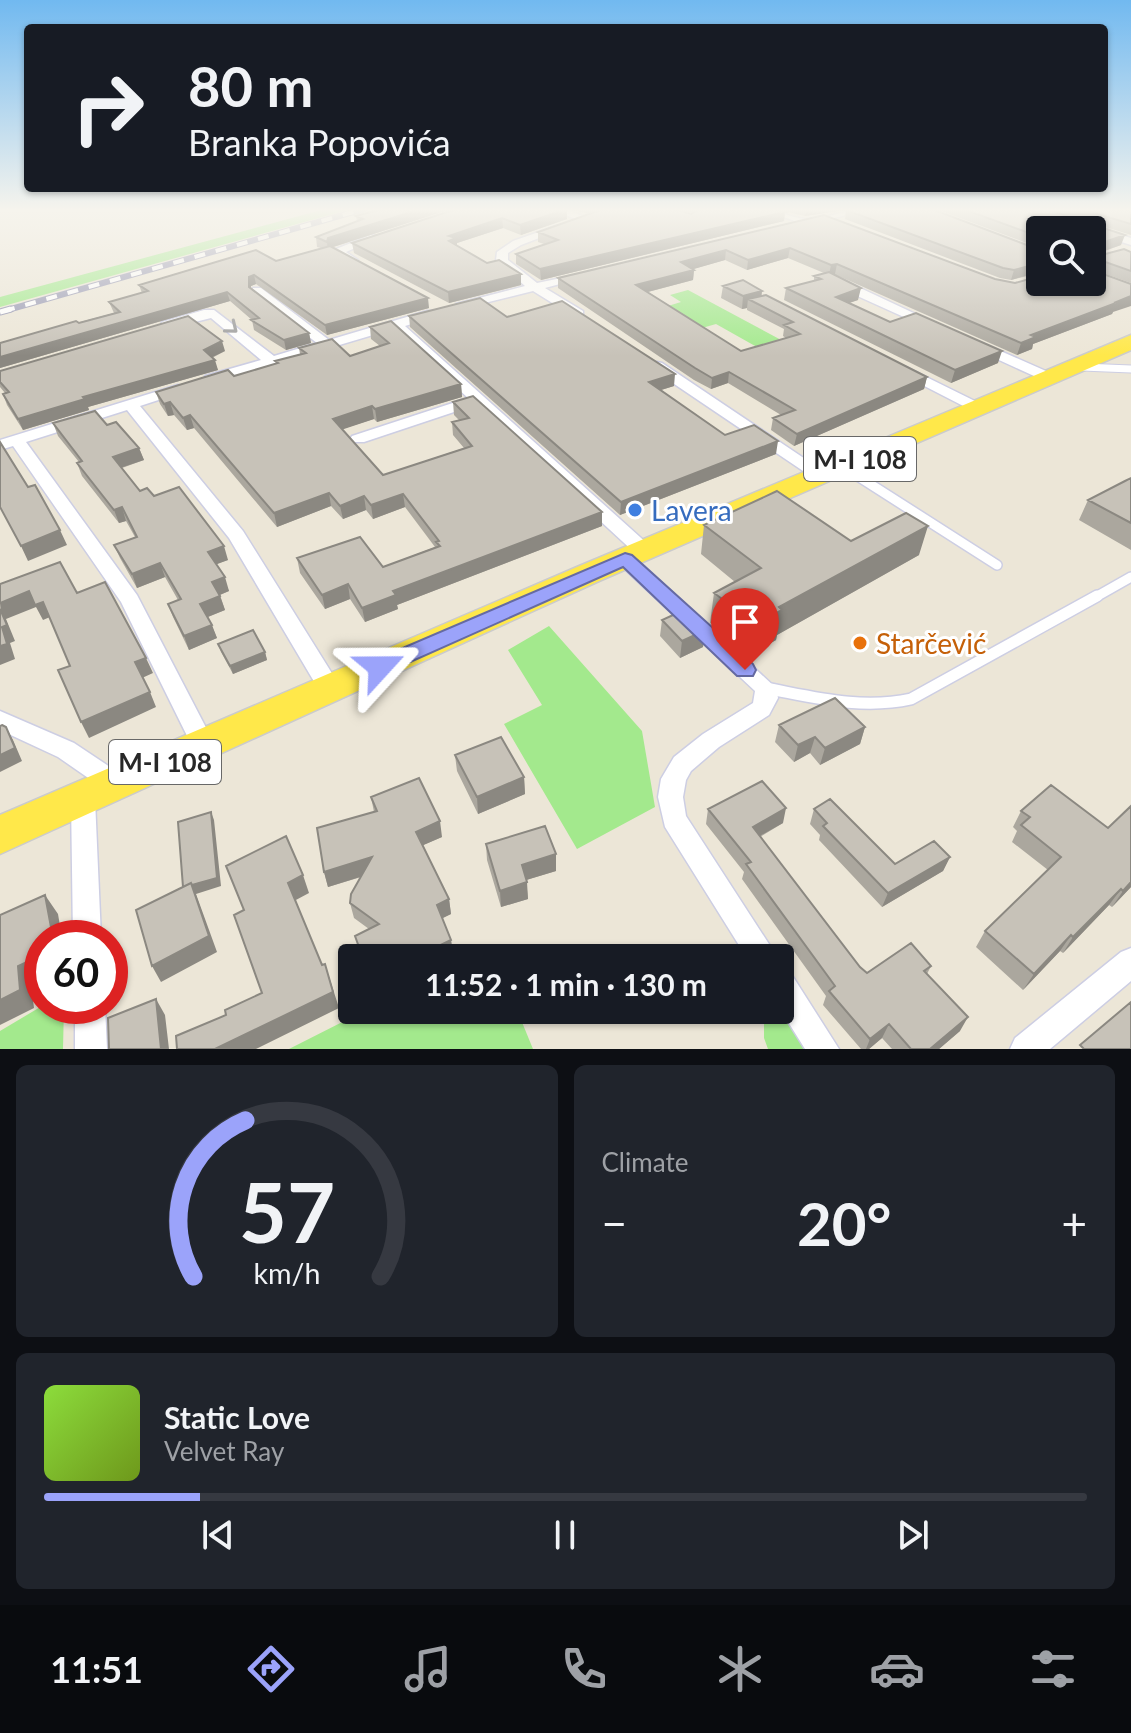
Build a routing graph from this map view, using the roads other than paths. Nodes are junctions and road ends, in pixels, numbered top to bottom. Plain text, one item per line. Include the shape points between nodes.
1 (349, 258) edge
2 (502, 258) edge
3 (370, 270) edge
4 (596, 272) edge
5 (834, 281) edge
6 (536, 287) junction
7 (257, 291) edge
8 (426, 299) edge
9 (440, 306) edge
10 (395, 324) junction
11 (595, 325) edge
12 (156, 328) edge
13 (945, 331) edge
14 (1131, 342) edge
15 (973, 343) edge
16 (326, 344) junction
17 (647, 359) edge
18 (270, 360) junction
19 (888, 362) edge
20 (1131, 369) edge
21 (1061, 372) junction
22 (200, 382) edge
23 (186, 387) edge
24 (480, 399) junction
25 (130, 404) junction
26 (978, 408) junction
27 (358, 439) dead end
28 (6, 441) edge
29 (831, 471) junction
30 (634, 555) junction
31 (997, 565) dead end
32 (1131, 577) edge
33 (765, 688) junction
34 (330, 689) junction
35 (0, 720) edge
36 (203, 745) junction
37 (100, 791) junction
38 (0, 835) edge
39 (89, 920) edge
40 (755, 944) edge
41 (1131, 962) edge
42 (794, 1004) edge
43 (90, 1024) edge
44 (91, 1049) edge
45 (823, 1049) edge
46 (1026, 1049) edge

1 - 3 street
2 - 6 street via 507,268
4 - 6 street
5 - 13 street
6 - 10 street
6 - 11 street
7 - 16 street
8 - 9 street
10 - 16 street
10 - 24 street
12 -> 18 street via 214,314
14 - 21 main road, M-I 108
15 - 21 street
16 - 18 street
17 - 29 street
18 - 22 street
19 - 26 street
20 - 21 lane
21 - 26 main road, M-I 108
23 - 25 street
24 - 27 street
24 - 30 street
25 - 28 street
25 - 34 street via 237,535
26 - 29 main road, M-I 108
28 - 36 street via 130,600
29 - 30 main road, M-I 108
29 - 31 lane
30 - 33 street
30 - 34 main road, M-I 108
32 - 33 lane via 911,699 874,706
33 - 40 street via 761,709 681,764 669,805
34 - 36 main road, M-I 108
35 - 37 street via 66,750
36 - 37 main road, M-I 108
37 - 38 main road, M-I 108
37 - 39 street
41 - 46 street
42 - 45 street
43 - 44 street

